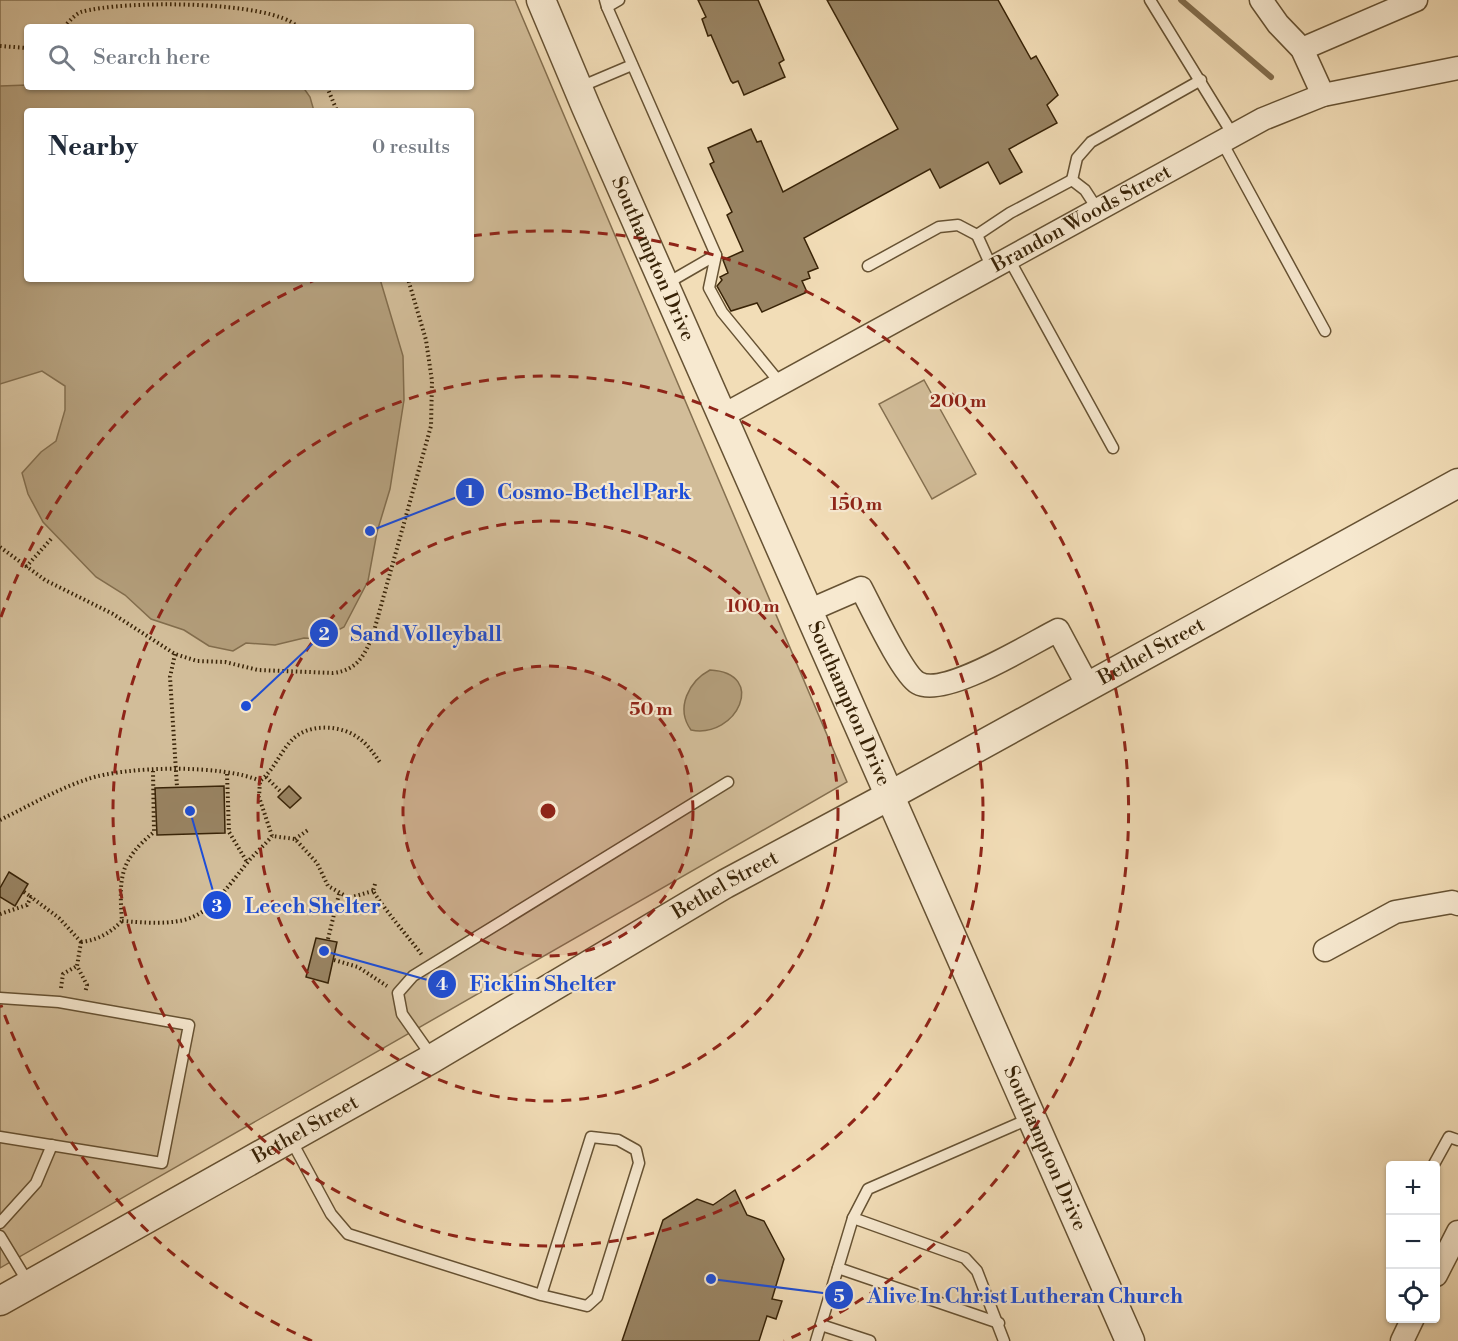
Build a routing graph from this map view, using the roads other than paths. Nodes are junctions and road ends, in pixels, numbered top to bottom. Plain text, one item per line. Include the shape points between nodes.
1 (541, 0) edge
2 (619, 0) edge
3 (1150, 0) edge
4 (1262, 0) edge
5 (1416, 0) edge
6 (606, 3) edge
7 (1302, 49) junction
8 (632, 65) junction
9 (1458, 68) edge
10 (1201, 80) junction
11 (578, 88) junction
12 (1323, 95) junction
13 (1227, 139) junction
14 (1072, 180) junction
15 (1098, 210) junction
16 (977, 235) junction
17 (716, 255) junction
18 (1001, 263) junction
19 (868, 266) dead end
20 (664, 285) junction
21 (1325, 331) dead end
22 (781, 384) junction
23 (722, 416) junction
24 (1113, 448) dead end
25 (1458, 483) edge
26 (808, 611) junction
27 (1088, 686) junction
28 (728, 782) dead end
29 (890, 796) junction
30 (1458, 904) edge
31 (1325, 950) dead end
32 (0, 998) edge
33 (433, 1058) junction
34 (1031, 1118) junction
35 (0, 1137) edge
36 (290, 1137) junction
37 (1458, 1140) edge
38 (51, 1145) junction
39 (1436, 1161) edge
40 (854, 1218) junction
41 (0, 1223) edge
42 (1458, 1232) edge
43 (0, 1236) edge
44 (838, 1268) junction
45 (1439, 1269) edge
46 (30, 1285) junction
47 (541, 1295) junction
48 (0, 1301) edge
49 (999, 1323) junction
50 (1411, 1323) edge
51 (821, 1324) junction
52 (816, 1341) edge
53 (870, 1341) edge
54 (1004, 1341) edge
55 (1130, 1341) edge
56 (1402, 1341) edge

1 - 11 street, Southampton Drive
2 - 6 lane
3 - 10 lane
4 - 7 street
5 - 7 street
6 - 8 lane
7 - 12 street
8 - 11 lane
8 - 17 lane
9 - 12 street, Brandon Woods Street
10 - 13 lane
10 - 14 lane via 1091,142 1077,158
11 - 20 street, Southampton Drive
12 - 13 street, Brandon Woods Street via 1263,119
13 - 15 street, Brandon Woods Street
13 - 21 lane
14 - 15 lane via 1085,190
14 - 16 lane
15 - 18 street, Brandon Woods Street
16 - 18 lane
16 - 19 lane via 958,225 939,227
17 - 20 lane
17 - 22 lane via 709,288 722,312
18 - 22 street, Brandon Woods Street
18 - 24 lane
20 - 23 street, Southampton Drive
22 - 23 street, Brandon Woods Street
23 - 26 street, Southampton Drive
25 - 27 street, Bethel Street
26 - 27 street via 861,588 902,664 917,683 930,686 962,679 1058,630
26 - 29 street, Southampton Drive
27 - 29 street, Bethel Street
28 - 33 lane via 413,976 398,993 402,1014
29 - 33 street, Bethel Street via 724,884
29 - 34 street, Southampton Drive
30 - 31 street via 1395,912
32 - 38 lane via 59,1002 189,1025 162,1163
33 - 36 street, Bethel Street
34 - 40 lane via 868,1189
34 - 55 street, Southampton Drive
35 - 38 lane
36 - 46 street, Bethel Street
36 - 47 lane via 331,1214 348,1234
37 - 39 lane via 1449,1137
38 - 41 lane via 36,1182
40 - 44 lane
40 - 49 lane via 965,1258 977,1271
42 - 45 street
43 - 46 lane
44 - 49 lane
44 - 51 lane
46 - 48 street, Bethel Street
47 - 47 lane via 586,1306 597,1297 639,1163 636,1149 618,1140 591,1137
49 - 54 lane
50 - 56 street
51 - 52 lane
51 - 53 lane

